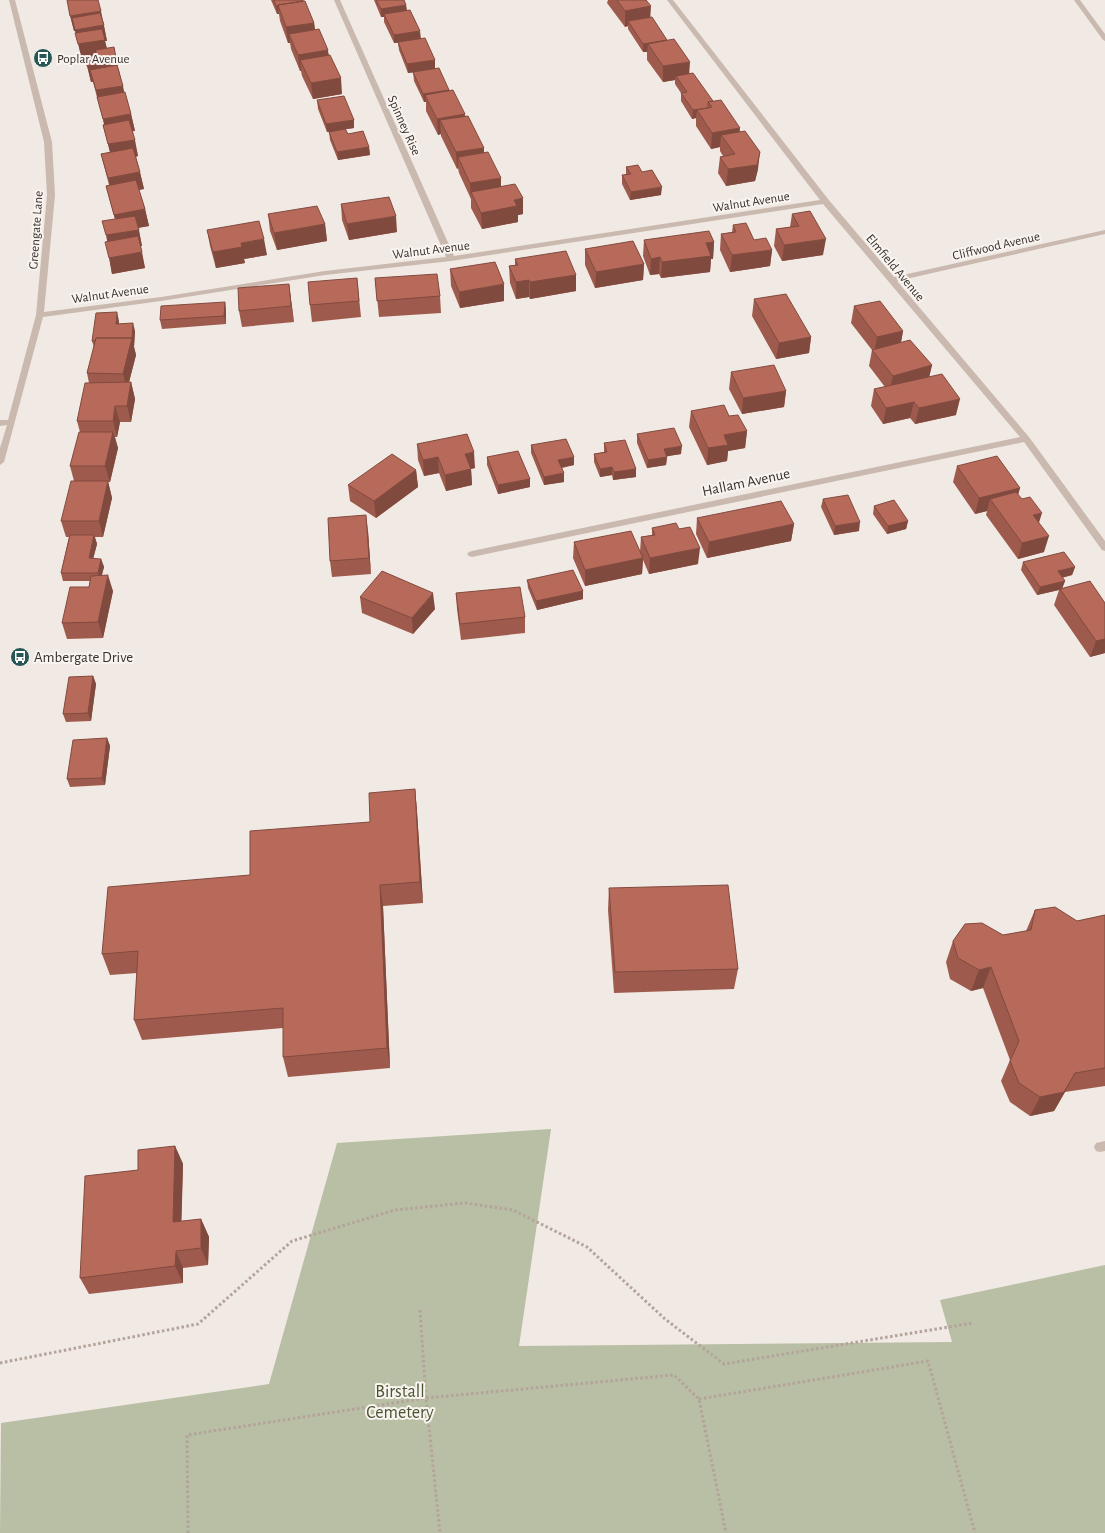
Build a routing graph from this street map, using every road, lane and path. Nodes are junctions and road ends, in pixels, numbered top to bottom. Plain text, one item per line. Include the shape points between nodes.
1 (12, 0) edge
2 (337, 0) edge
3 (670, 0) edge
4 (1077, 0) edge
5 (1105, 38) edge
6 (824, 201) junction
7 (1105, 232) edge
8 (451, 259) junction
9 (892, 280) junction
10 (40, 315) junction
11 (0, 422) edge
12 (12, 422) junction
13 (1026, 439) junction
14 (0, 462) edge
15 (1105, 548) edge
16 (472, 554) dead end
17 (420, 1310) dead end
18 (973, 1323) dead end
19 (0, 1363) edge
20 (426, 1398) junction
21 (699, 1399) junction
22 (188, 1533) edge
23 (440, 1533) edge
24 (726, 1533) edge
25 (974, 1533) edge

1 - 10 street, Greengate Lane via 48,142 51,195
2 - 8 street, Spinney Rise
3 - 6 street, Elmfield Avenue
4 - 5 street
6 - 8 street, Walnut Avenue via 780,210
6 - 9 street, Elmfield Avenue
7 - 9 street, Cliffwood Avenue
8 - 10 street, Walnut Avenue via 325,273
9 - 13 street, Elmfield Avenue
10 - 12 street, Greengate Lane
11 - 12 street
12 - 14 street, Greengate Lane
13 - 15 street, Elmfield Avenue
13 - 16 street, Hallam Avenue
17 - 20 path
18 - 19 path via 724,1364 665,1318 587,1247 513,1210 464,1204 395,1210 292,1241 198,1324
20 - 21 path via 674,1375
20 - 22 path via 187,1434
20 - 23 path
21 - 24 path
21 - 25 path via 928,1361

